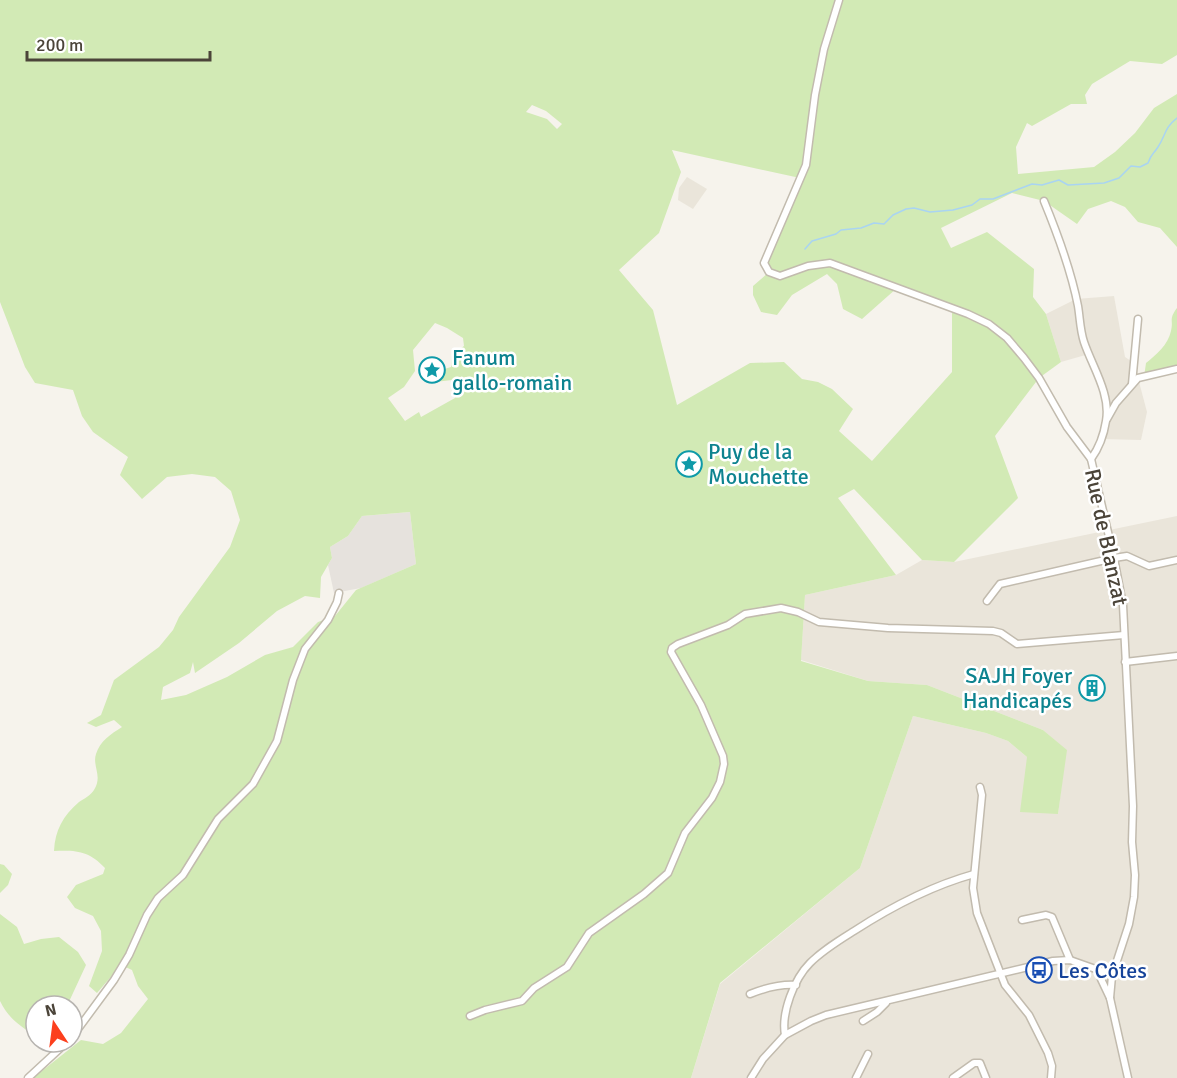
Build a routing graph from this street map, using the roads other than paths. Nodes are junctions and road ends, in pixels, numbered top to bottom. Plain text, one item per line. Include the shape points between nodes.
1 (839, 0) edge
2 (1044, 201) dead end
3 (1138, 319) dead end
4 (1177, 369) edge
5 (1132, 386) junction
6 (1107, 420) junction
7 (1091, 459) junction
8 (1114, 558) junction
9 (1177, 560) edge
10 (339, 593) dead end
11 (987, 601) dead end
12 (1124, 635) junction
13 (1177, 656) edge
14 (1125, 662) junction
15 (980, 787) dead end
16 (974, 874) junction
17 (1022, 920) dead end
18 (1070, 960) junction
19 (1090, 968) junction
20 (1000, 975) junction
21 (1108, 975) junction
22 (1102, 981) junction
23 (796, 985) junction
24 (750, 994) dead end
25 (1110, 998) junction
26 (886, 1002) junction
27 (470, 1016) dead end
28 (84, 1020) edge
29 (863, 1021) dead end
30 (785, 1035) junction
31 (54, 1054) edge
32 (868, 1054) dead end
33 (28, 1078) edge
34 (752, 1078) edge
35 (856, 1078) edge
36 (953, 1078) edge
37 (986, 1078) edge
38 (1050, 1078) edge
39 (1128, 1078) edge

1 - 7 street, Rue de Blanzat via 824,49 806,165 764,263 769,272 780,276 830,263 989,324 1024,358
2 - 6 street via 1061,242
3 - 5 street
4 - 5 street via 1138,378
5 - 6 street
6 - 7 street via 1099,448
7 - 8 street, Rue de Blanzat
8 - 9 street via 1127,556 1149,566
8 - 11 street via 1000,584
8 - 12 street, Rue de Blanzat via 1123,604
10 - 28 street via 328,620 305,649 277,741 253,784 218,819 183,874 158,898 120,971
12 - 14 street, Rue de Blanzat
12 - 27 street via 1017,644 993,631 819,622 781,608 745,614 728,625 678,644 671,652 701,705 723,756 722,775 712,798 685,833 668,873 589,933 567,967 534,988 522,1001
13 - 14 street
14 - 21 street, Rue de Blanzat via 1134,897 1130,924
15 - 16 street
16 - 20 street via 977,913
16 - 23 street via 898,904 828,947 808,965
17 - 18 street via 1052,917
18 - 19 street
18 - 20 street
19 - 21 street
19 - 22 street, Rue de Blanzat
20 - 26 street
20 - 38 street via 1033,1021 1052,1066
21 - 22 street via 1101,975
21 - 25 street, Rue de Blanzat
22 - 25 street, Rue de Blanzat
23 - 24 street via 785,984
23 - 30 street
25 - 39 street, Rue de Blanzat
26 - 29 street
26 - 30 street via 826,1015
30 - 34 street
31 - 33 street
32 - 35 street
36 - 37 street via 974,1063 980,1063

